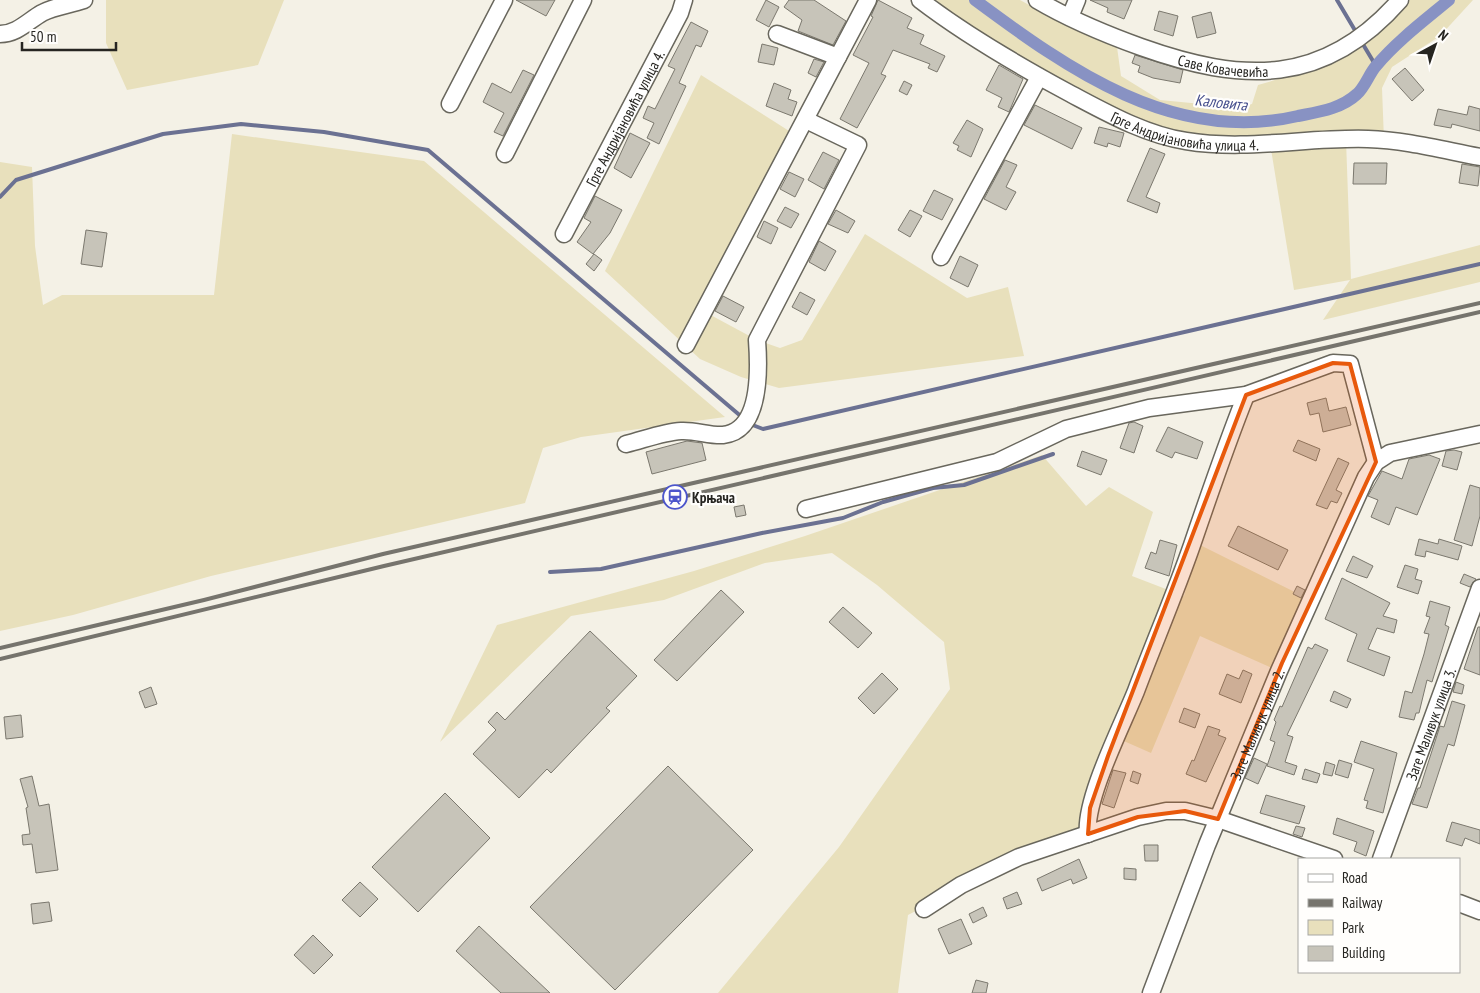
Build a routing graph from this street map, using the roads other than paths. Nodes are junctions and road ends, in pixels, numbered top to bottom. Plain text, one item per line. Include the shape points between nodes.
1 (84, 0) edge
2 (504, 0) edge
3 (583, 0) edge
4 (684, 0) edge
5 (868, 0) edge
6 (920, 0) edge
7 (1037, 0) edge
8 (1077, 0) edge
9 (1400, 0) edge
10 (1070, 17) junction
11 (0, 34) edge
12 (776, 34) dead end
13 (838, 57) junction
14 (1039, 77) junction
15 (450, 104) dead end
16 (806, 120) junction
17 (505, 154) dead end
18 (1480, 157) edge
19 (564, 234) dead end
20 (941, 257) dead end
21 (686, 345) dead end
22 (1246, 395) junction
23 (1480, 434) edge
24 (626, 444) dead end
25 (1376, 462) junction
26 (806, 509) dead end
27 (1480, 588) edge
28 (1218, 819) junction
29 (1088, 834) junction
30 (1331, 858) edge
31 (1381, 858) edge
32 (1460, 903) edge
33 (924, 909) dead end
34 (1480, 911) edge
35 (1151, 993) edge

1 - 11 street via 50,9 15,30
2 - 15 street
3 - 17 street
4 - 19 street, Грге Андријановића улица 4. via 680,14
5 - 13 street
6 - 14 street, Грге Андријановића улица 4.
7 - 10 street, Саве Ковачевића
8 - 10 street
9 - 10 street, Саве Ковачевића via 1377,26 1334,54 1295,67 1257,72 1234,71 1171,58
12 - 13 street
13 - 16 street
14 - 18 street, Грге Андријановића улица 4. via 1131,123 1184,141 1246,144 1368,139
14 - 20 street
16 - 21 street
16 - 24 street via 858,145 757,340 757,391 750,412 734,432 723,435 681,431
22 - 25 street via 1333,363 1350,364
22 - 26 street via 1149,408 1066,428 997,462
22 - 29 street via 1099,782 1087,824
23 - 25 street via 1404,448
25 - 28 street, Заге Маливук улица 2. via 1366,477 1282,663
27 - 31 street, Заге Маливук улица 3.
28 - 29 street via 1185,811 1166,811
28 - 30 street
28 - 35 street, Заге Маливук улица 2.
29 - 33 street via 1018,856 961,884
32 - 34 street

